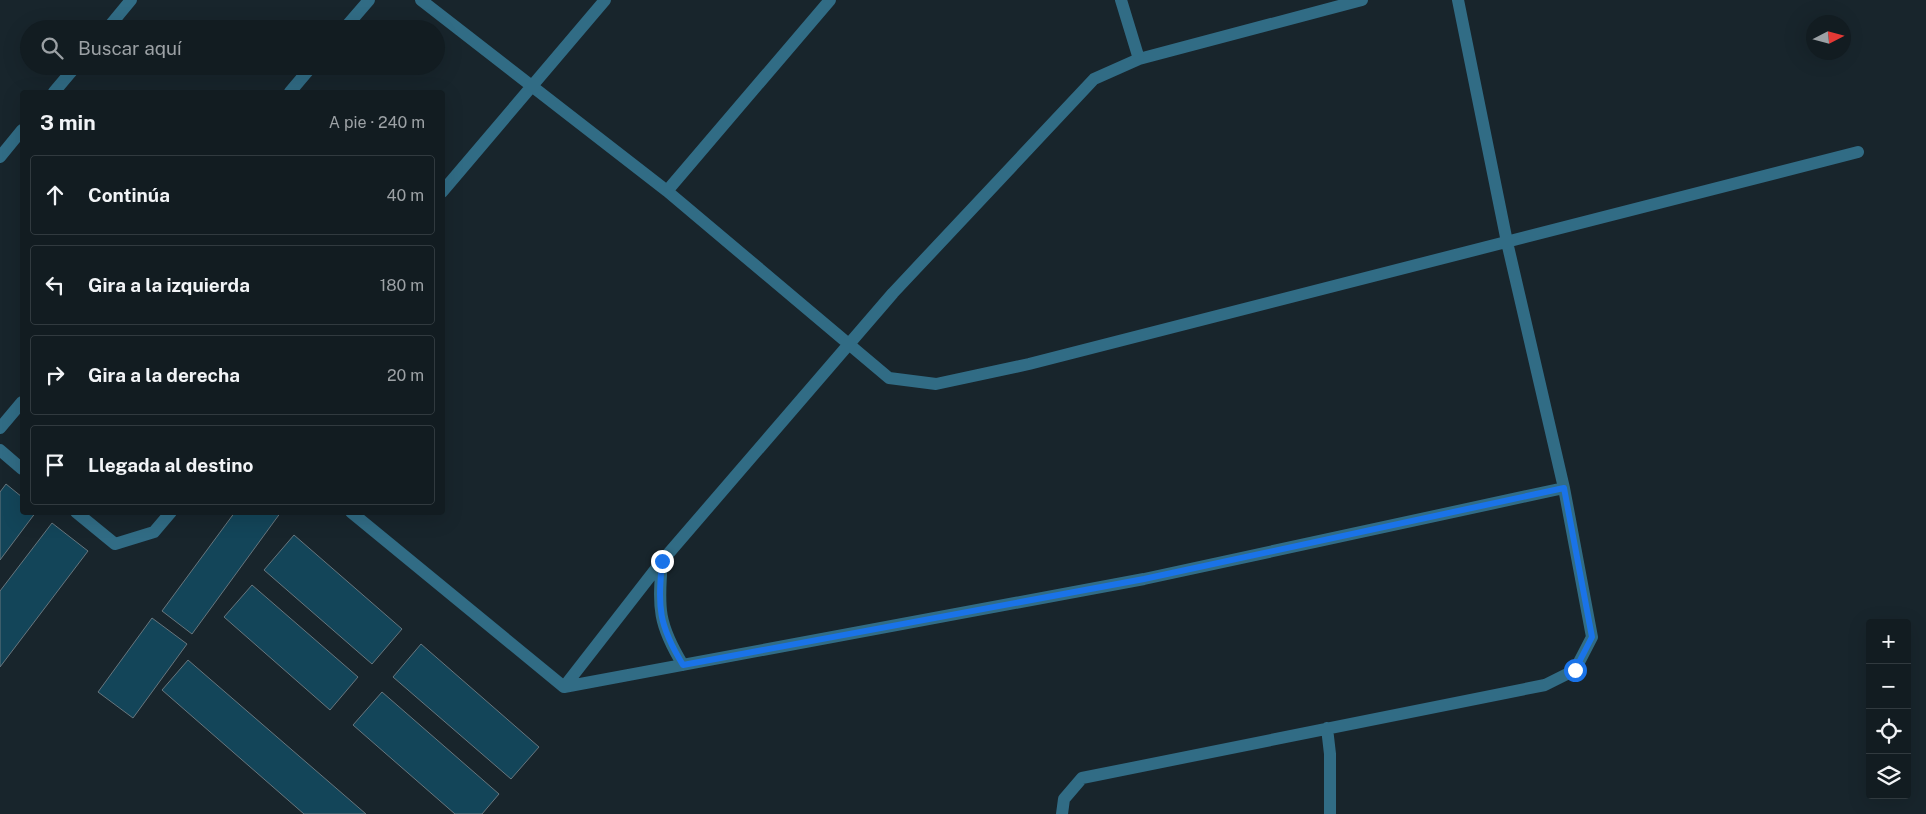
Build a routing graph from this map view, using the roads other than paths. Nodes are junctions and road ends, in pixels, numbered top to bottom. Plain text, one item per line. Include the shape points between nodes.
1 (131, 0) edge
2 (369, 0) edge
3 (421, 0) edge
4 (605, 0) edge
5 (830, 0) edge
6 (1121, 0) edge
7 (1362, 0) edge
8 (1458, 0) edge
9 (114, 20) edge
10 (352, 20) edge
11 (1139, 59) junction
12 (68, 75) edge
13 (304, 75) edge
14 (532, 85) junction
15 (56, 90) edge
16 (292, 90) edge
17 (20, 132) edge
18 (1858, 152) dead end
19 (0, 157) edge
20 (445, 188) edge
21 (668, 191) junction
22 (1507, 242) junction
23 (848, 345) junction
24 (20, 404) edge
25 (0, 428) edge
26 (0, 450) edge
27 (20, 467) edge
28 (1564, 488) junction
29 (80, 515) edge
30 (168, 515) edge
31 (355, 515) edge
32 (662, 561) junction
33 (683, 665) junction
34 (564, 687) junction
35 (1326, 728) junction
36 (1062, 814) edge
37 (1330, 814) edge

1 - 9 street
2 - 10 street
3 - 14 street
4 - 14 street
5 - 21 street
6 - 11 street
7 - 11 street
8 - 22 street
11 - 23 street via 1094,79
12 - 15 street
13 - 16 street
14 - 20 street
14 - 21 street
17 - 19 street
18 - 22 street
21 - 23 street
22 - 23 street via 1029,364 936,384 889,378
22 - 28 street
23 - 32 street
24 - 25 street
26 - 27 street
28 - 33 street via 1144,579
28 - 35 street via 1592,637 1575,670 1545,684
29 - 30 street via 114,544 154,532
31 - 34 street
32 - 33 street via 659,599 662,620
32 - 34 street
33 - 34 street
35 - 36 street via 1082,778 1064,799
35 - 37 street via 1330,754

